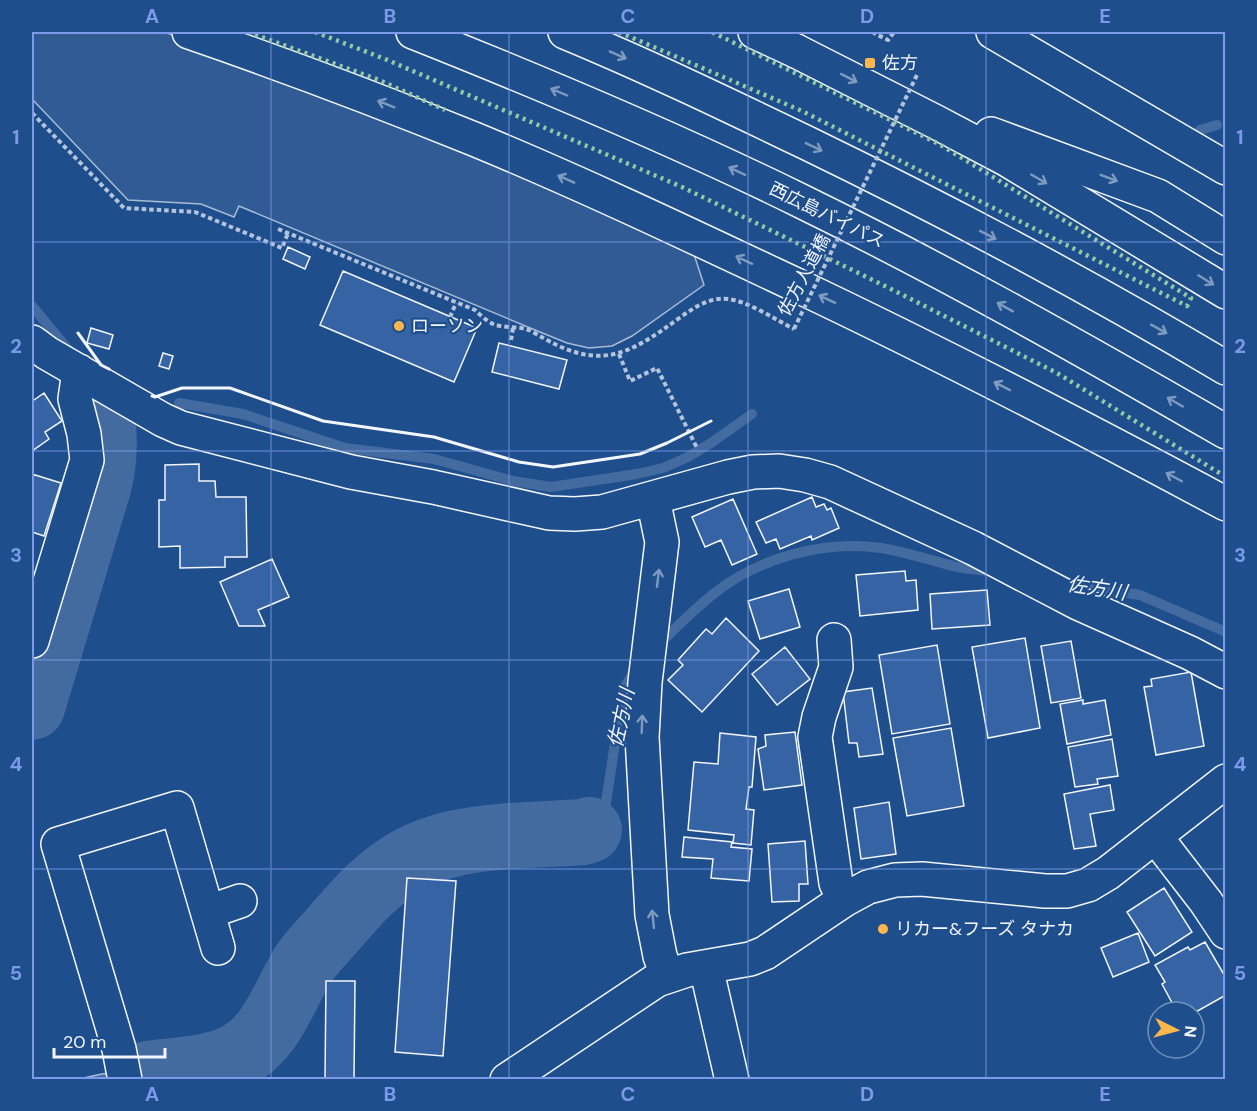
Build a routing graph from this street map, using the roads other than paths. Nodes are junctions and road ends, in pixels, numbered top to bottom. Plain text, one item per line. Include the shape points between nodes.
1 (189, 32) edge
2 (413, 32) edge
3 (565, 32) edge
4 (755, 32) edge
5 (993, 32) edge
6 (934, 121) junction
7 (1226, 168) edge
8 (1226, 238) edge
9 (1226, 292) edge
10 (32, 342) edge
11 (1226, 368) edge
12 (85, 375) junction
13 (1226, 432) edge
14 (653, 499) junction
15 (1226, 504) edge
16 (834, 640) dead end
17 (32, 642) edge
18 (1226, 672) edge
19 (1226, 781) edge
20 (1155, 836) junction
21 (844, 900) junction
22 (240, 901) dead end
23 (208, 912) junction
24 (1226, 932) edge
25 (218, 948) dead end
26 (706, 967) junction
27 (667, 975) junction
28 (124, 1074) edge
29 (507, 1080) edge
30 (732, 1080) edge

15 -> 1 main road via 890,329 605,196 344,88
13 -> 2 main road, 西広島バイパス via 1090,353 801,201 653,132
3 -> 11 main road via 882,180 1032,258
4 -> 6 main road
5 - 7 main road
6 -> 8 main road via 1002,137 1158,196
6 -> 9 main road via 1006,159
10 - 12 main road
12 - 14 main road via 190,431 351,472 549,513 602,512
12 - 17 main road via 75,399 87,460
14 - 18 main road via 753,472 779,471 830,482
27 -> 14 main road via 652,915 642,755 645,682 662,542
16 - 21 main road via 836,667 815,736 836,883
19 - 20 main road
20 - 21 main road via 1108,873 1067,891 895,880 868,887
20 - 24 main road
21 - 26 main road via 765,953
22 - 23 main road
23 - 25 main road
23 - 28 main road via 177,808 58,844
26 - 27 main road
26 - 30 main road
27 - 29 main road

